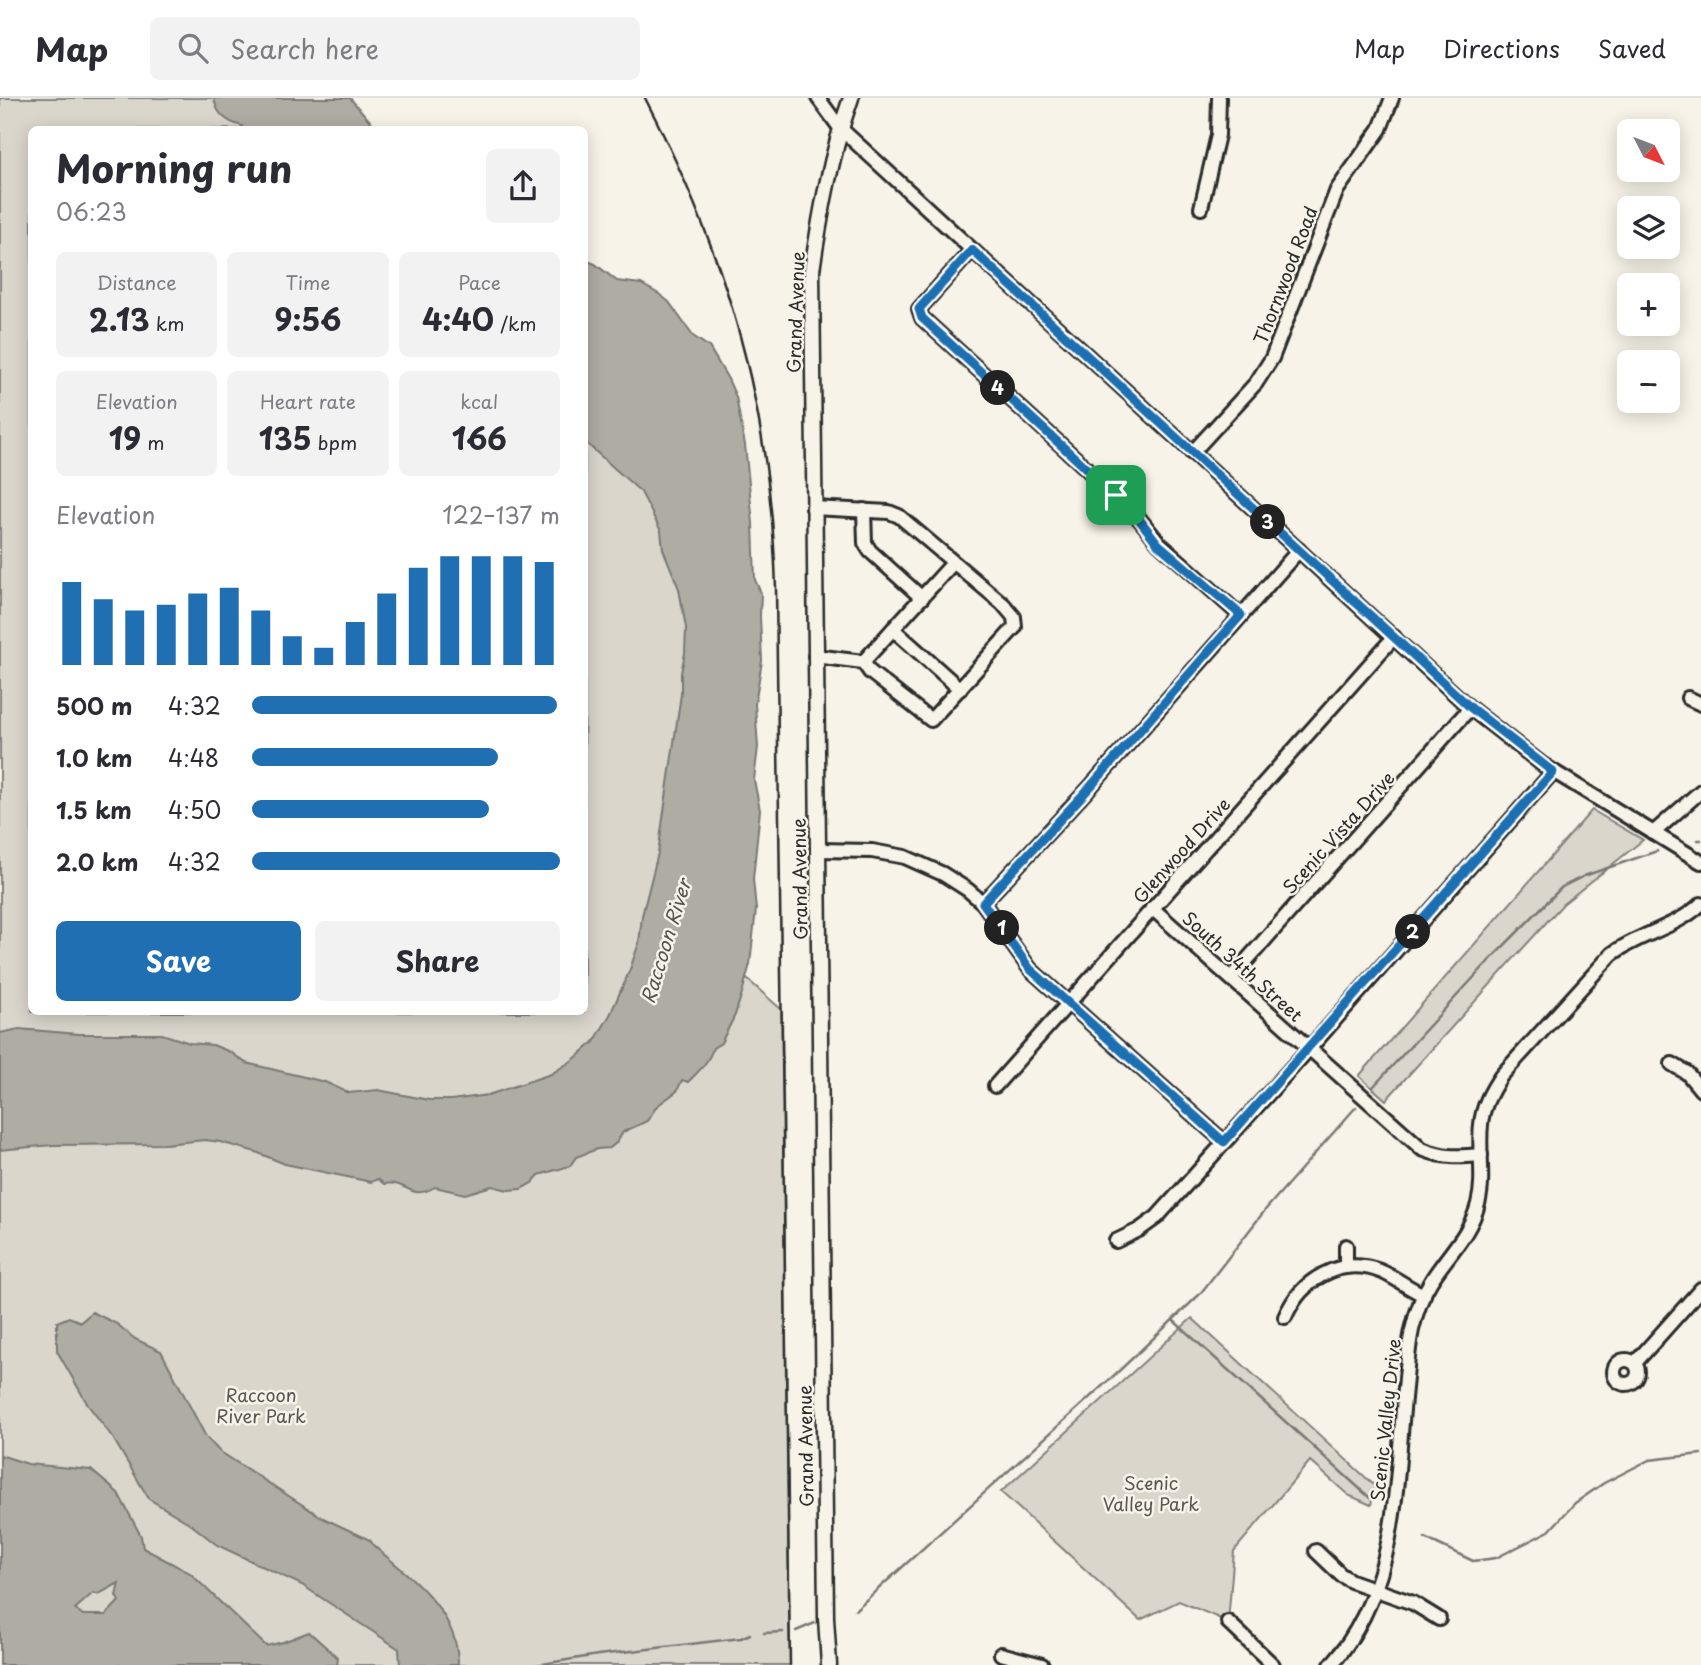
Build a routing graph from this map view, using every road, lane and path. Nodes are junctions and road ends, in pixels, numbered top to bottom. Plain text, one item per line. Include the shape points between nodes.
1 (818, 98) edge
2 (851, 98) edge
3 (1219, 98) edge
4 (1392, 98) edge
5 (841, 128) junction
6 (1201, 208) dead end
7 (972, 250) junction
8 (1192, 453) junction
9 (813, 508) junction
10 (864, 510) junction
11 (1299, 550) junction
12 (953, 563) junction
13 (922, 598) junction
14 (1241, 615) junction
15 (893, 629) junction
16 (1394, 637) junction
17 (814, 656) junction
18 (863, 662) junction
19 (960, 689) junction
20 (1689, 698) dead end
21 (1701, 704) edge
22 (1471, 708) junction
23 (1553, 772) junction
24 (1701, 791) edge
25 (1653, 833) junction
26 (818, 850) junction
27 (1701, 862) edge
28 (983, 903) junction
29 (1701, 904) edge
30 (1152, 908) junction
31 (1231, 978) junction
32 (1068, 1003) junction
33 (1310, 1049) junction
34 (1672, 1064) dead end
35 (995, 1086) dead end
36 (1701, 1090) edge
37 (1224, 1142) junction
38 (1481, 1155) junction
39 (1116, 1241) dead end
40 (1346, 1245) dead end
41 (1346, 1267) junction
42 (1701, 1289) edge
43 (1424, 1295) junction
44 (1285, 1317) dead end
45 (1635, 1363) dead end
46 (1316, 1551) dead end
47 (1377, 1589) junction
48 (1439, 1619) dead end
49 (1228, 1622) dead end
50 (1001, 1654) dead end
51 (829, 1665) edge
52 (1042, 1665) edge
53 (1273, 1665) edge
54 (1331, 1665) edge

1 - 5 street
2 - 5 main road, Grand Avenue
3 - 6 street via 1217,135
4 - 8 street, Thornwood Road via 1380,130 1337,190 1272,358 1256,383
5 - 7 street
5 - 9 main road, Grand Avenue via 824,192 812,270
7 - 8 street
7 - 14 street via 919,309 922,318 1133,511 1158,544
8 - 11 street
9 - 10 street
9 - 17 main road, Grand Avenue
10 - 12 street via 900,516
10 - 13 street via 865,543 870,551
11 - 14 street
11 - 16 street
12 - 13 street
12 - 19 street via 1003,604 1014,617 1015,627
13 - 15 street
14 - 28 street
15 - 18 street
15 - 19 street
16 - 22 street
16 - 30 street, Glenwood Drive
17 - 18 street
17 - 26 main road, Grand Avenue
18 - 19 street via 931,720
20 - 21 street
22 - 23 street
22 - 31 street, Scenic Vista Drive
23 - 25 street
23 - 33 street
24 - 25 street
25 - 27 street
26 - 28 street via 905,857 943,874
26 - 51 main road, Grand Avenue
28 - 32 street via 1030,969
29 - 38 street, Scenic Valley Drive via 1687,916 1612,954 1501,1076 1481,1124
30 - 31 street, South 34th Street
30 - 32 street, Glenwood Drive
31 - 33 street, South 34th Street
32 - 35 street, Glenwood Drive
32 - 37 street
33 - 37 street
33 - 38 street, South 34th Street via 1422,1149 1456,1158
34 - 36 street
37 - 39 street via 1157,1217
38 - 43 street, Scenic Valley Drive via 1482,1186 1475,1214
40 - 41 street
41 - 43 street via 1377,1270
41 - 44 street via 1324,1273 1305,1286
42 - 45 street
43 - 47 street, Scenic Valley Drive via 1408,1351 1390,1538
46 - 47 street via 1341,1575
47 - 48 street
47 - 54 street, Scenic Valley Drive via 1358,1629
49 - 53 street
50 - 52 street

